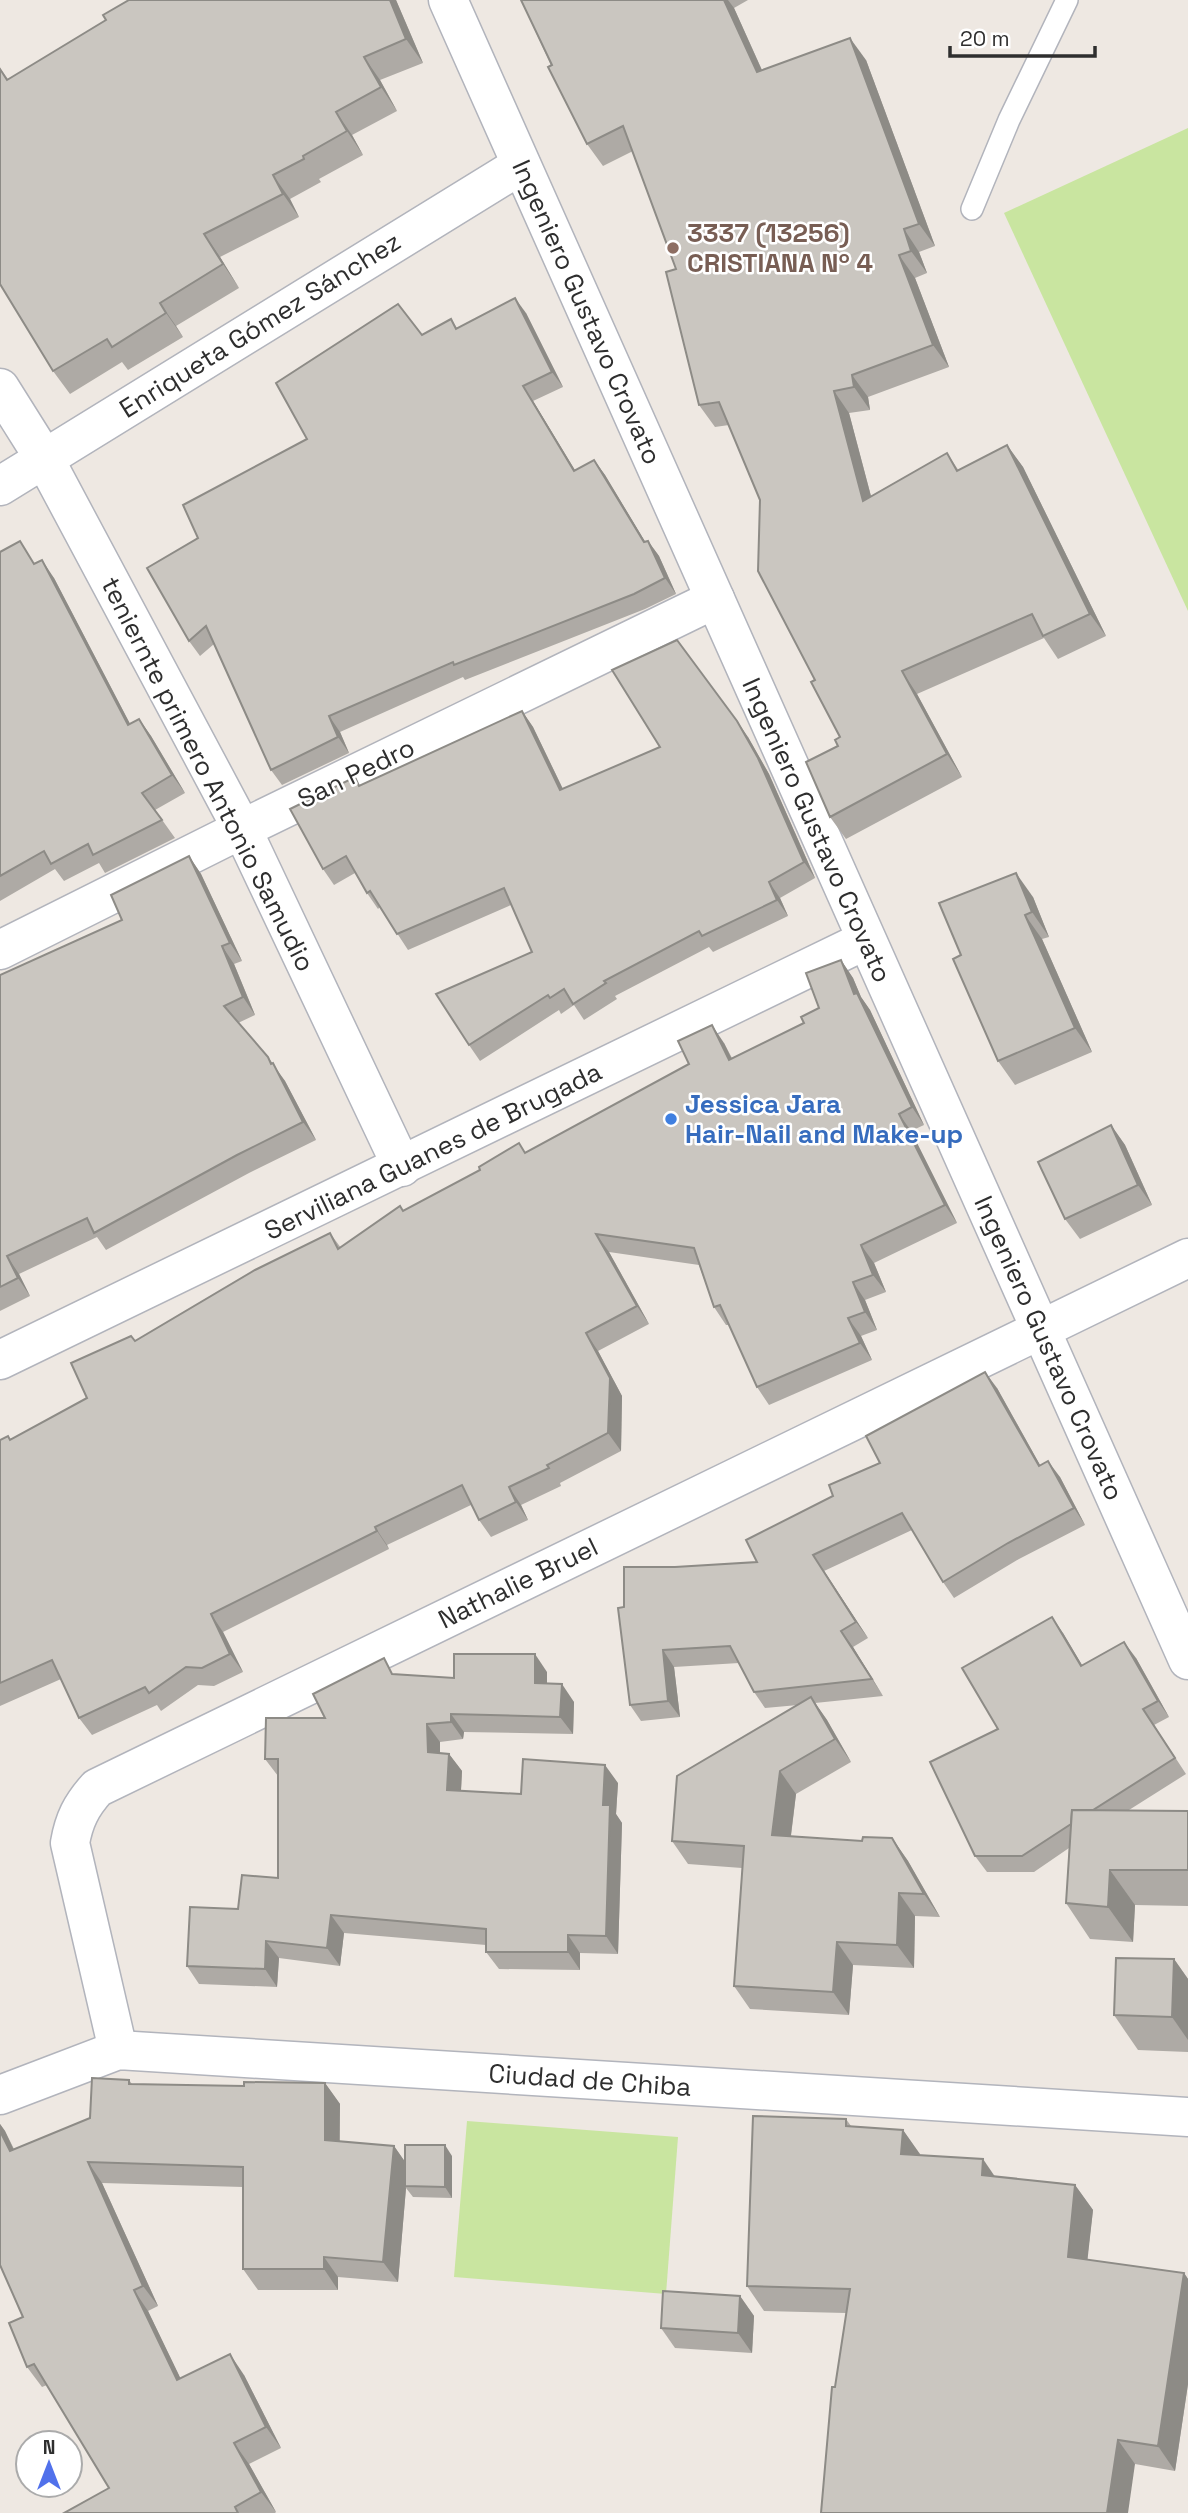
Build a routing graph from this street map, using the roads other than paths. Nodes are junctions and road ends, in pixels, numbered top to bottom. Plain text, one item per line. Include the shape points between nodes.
1 (447, 0) edge
2 (1067, 0) edge
3 (521, 164) junction
4 (972, 209) dead end
5 (0, 388) edge
6 (44, 458) junction
7 (0, 486) edge
8 (715, 600) junction
9 (242, 829) junction
10 (866, 940) junction
11 (0, 950) edge
12 (402, 1167) junction
13 (1188, 1258) edge
14 (1041, 1329) junction
15 (0, 1360) edge
16 (1188, 1660) edge
17 (118, 2050) junction
18 (0, 2095) edge
19 (1188, 2117) edge

1 - 3 street, Ingeniero Gustavo Crovato
2 - 4 lane
3 - 6 street, Enriqueta Gómez Sánchez
3 - 8 street, Ingeniero Gustavo Crovato
5 - 6 street, teniernte primero Antonio Samudio
6 - 7 street, Enriqueta Gómez Sánchez
6 - 9 street, teniernte primero Antonio Samudio
8 - 9 street, San Pedro
8 - 10 street, Ingeniero Gustavo Crovato
9 - 11 street, San Pedro
9 - 12 street, teniernte primero Antonio Samudio
10 - 12 street, Serviliana Guanes de Brugada
10 - 14 street, Ingeniero Gustavo Crovato
12 - 15 street, Serviliana Guanes de Brugada
13 - 14 street, Nathalie Bruel
14 - 16 street, Ingeniero Gustavo Crovato
14 - 17 street, Nathalie Bruel via 97,1788 74,1821 70,1843
17 - 18 street, Ciudad de Chiba
17 - 19 street, Ciudad de Chiba

